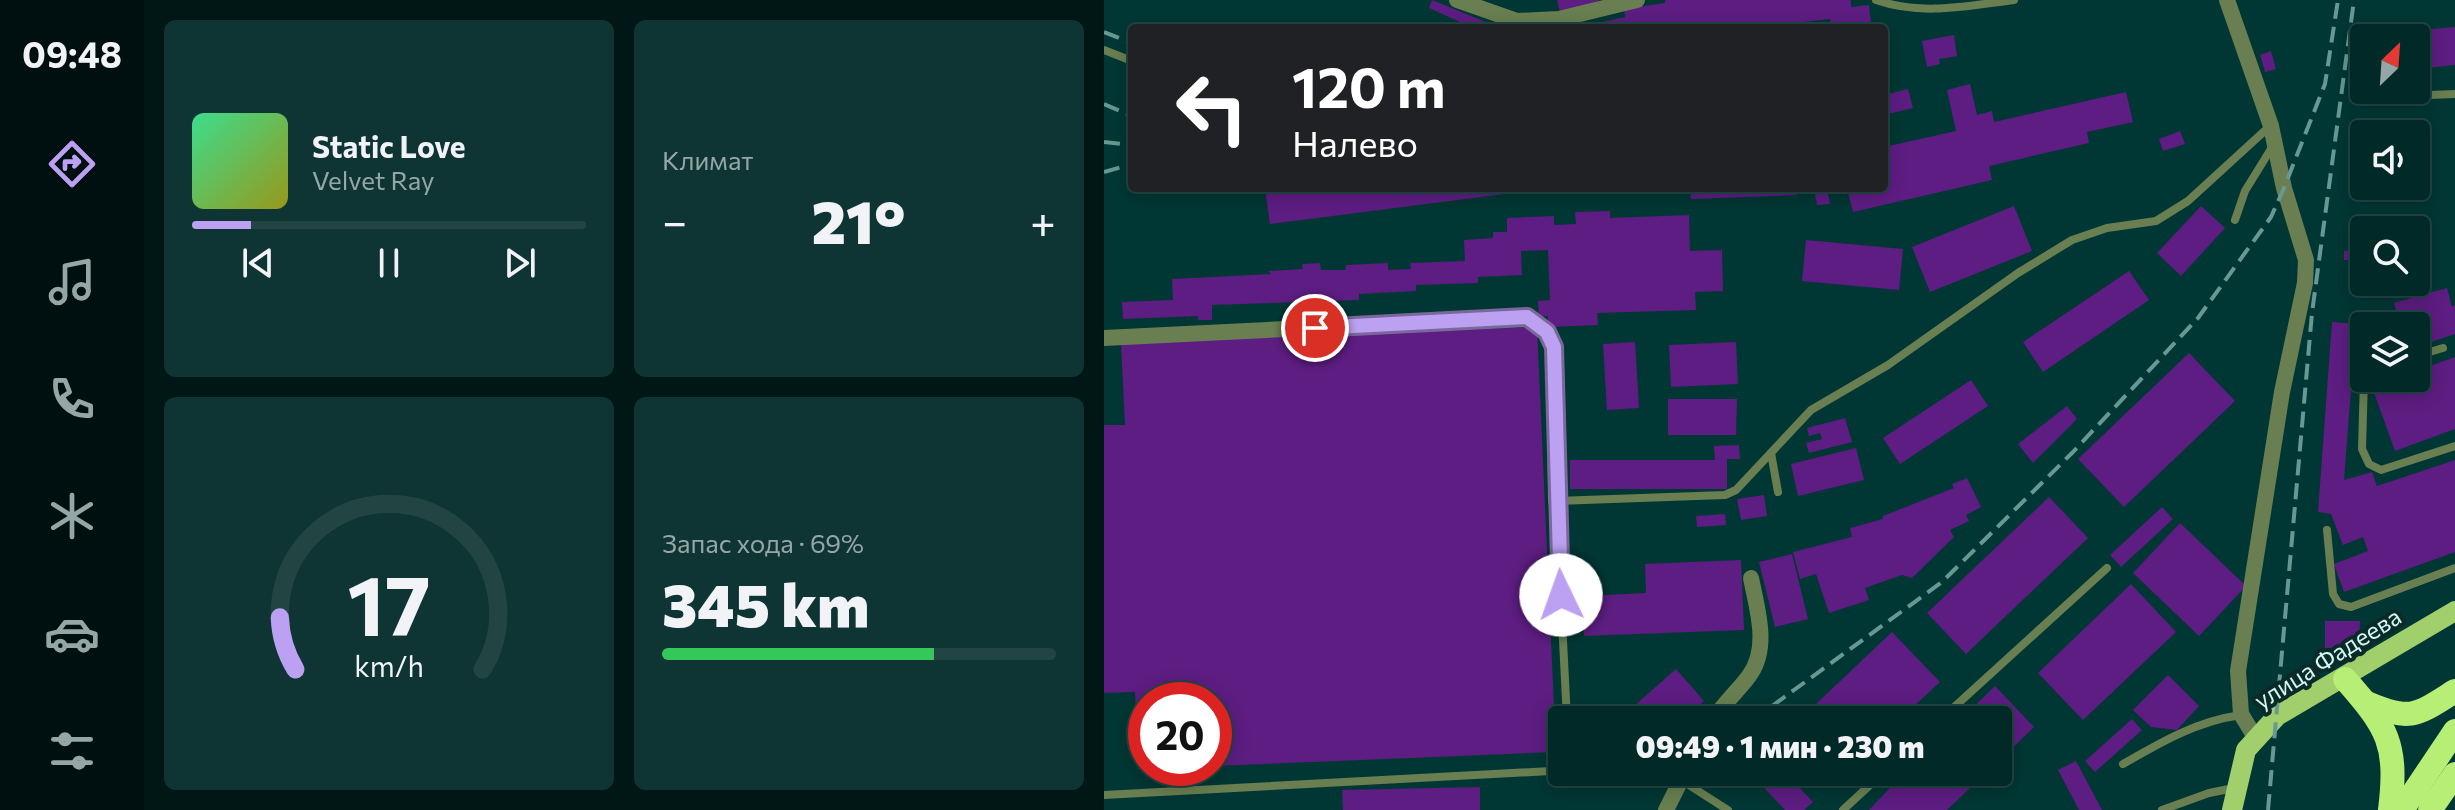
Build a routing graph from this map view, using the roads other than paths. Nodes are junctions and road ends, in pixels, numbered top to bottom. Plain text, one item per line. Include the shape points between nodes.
1 (1457, 0) edge
2 (1637, 0) edge
3 (1876, 0) edge
4 (2014, 0) edge
5 (2227, 0) edge
6 (1104, 50) edge
7 (1128, 59) edge
8 (2455, 94) edge
9 (2430, 95) edge
10 (2271, 126) junction
11 (2274, 143) junction
12 (2235, 220) dead end
13 (1104, 338) edge
14 (2443, 348) dead end
15 (2430, 352) edge
16 (2364, 392) edge
17 (2455, 446) edge
18 (1771, 453) junction
19 (1778, 492) dead end
20 (1556, 501) junction
21 (2327, 530) dead end
22 (2107, 568) dead end
23 (2455, 568) edge
24 (1751, 578) dead end
25 (2455, 611) edge
26 (2345, 679) junction
27 (2455, 691) edge
28 (2367, 703) junction
29 (1566, 706) edge
30 (1725, 706) edge
31 (1955, 706) edge
32 (2241, 714) junction
33 (2455, 731) edge
34 (2255, 737) junction
35 (2123, 764) dead end
36 (1548, 771) edge
37 (2450, 780) edge
38 (1678, 786) edge
39 (1696, 786) edge
40 (1869, 786) edge
41 (2235, 788) junction
42 (1104, 795) edge
43 (1666, 810) edge
44 (1728, 810) edge
45 (1843, 810) edge
46 (2162, 810) edge
47 (2232, 810) edge
48 (2390, 810) edge
49 (2402, 810) edge
50 (2430, 810) edge
51 (2439, 810) edge

1 - 2 street via 1517,21 1559,19
3 - 4 lane via 1929,11
5 - 10 street
6 - 7 lane
8 - 9 lane
10 - 11 street
10 - 18 lane via 2188,201 2156,221 2072,240 1888,365 1811,410
11 - 12 lane via 2245,191
11 - 32 street via 2302,238 2305,283 2282,392 2238,671
13 - 20 street via 1527,317 1547,332 1554,347
14 - 15 lane
16 - 17 lane via 2362,449 2369,464 2381,470
18 - 19 lane
18 - 20 lane via 1725,495
20 - 29 lane
21 - 23 lane via 2333,594 2339,604 2351,607
22 - 31 lane
24 - 30 street via 1761,639 1758,658
25 - 26 main road, улица Фадеева
26 - 28 highway
26 - 34 main road, улица Фадеева via 2277,716
27 - 28 highway via 2417,715 2396,716
28 - 48 highway via 2391,747
32 - 34 street
32 - 35 lane via 2183,730
33 - 49 highway
34 - 41 main road, улица Фадеева
36 - 42 lane
37 - 50 highway
37 - 51 highway
38 - 43 street
39 - 44 lane
40 - 45 lane
41 - 46 lane
41 - 47 main road, улица Фадеева

